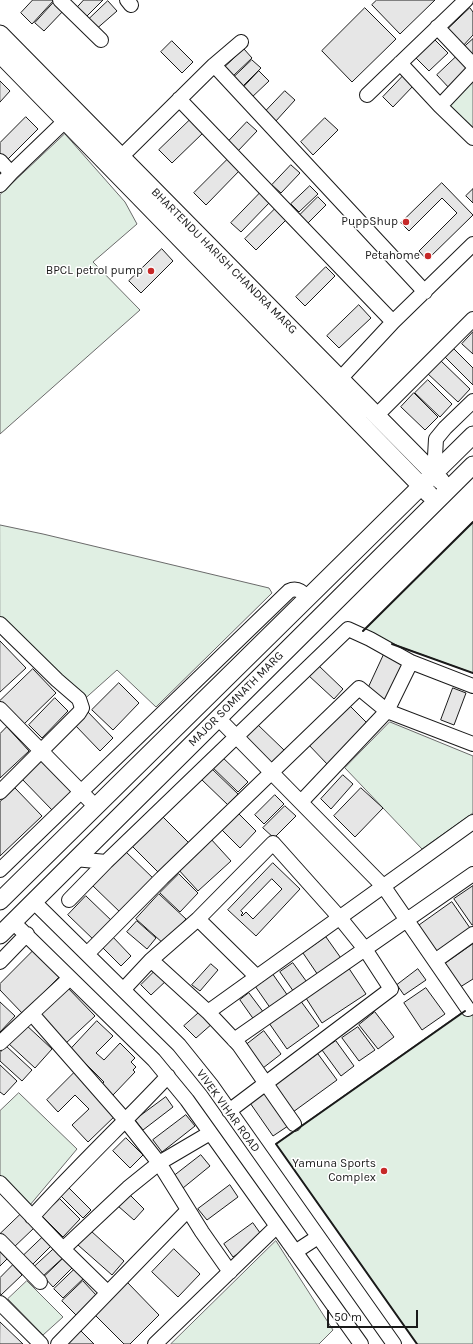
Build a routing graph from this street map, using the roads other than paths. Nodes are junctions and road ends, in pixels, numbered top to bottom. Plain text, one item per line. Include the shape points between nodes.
1 (60, 0) edge
2 (466, 0) edge
3 (437, 27) junction
4 (0, 34) edge
5 (101, 40) dead end
6 (241, 42) dead end
7 (1, 57) edge
8 (400, 63) junction
9 (214, 65) junction
10 (473, 65) edge
11 (473, 71) edge
12 (368, 95) dead end
13 (179, 99) junction
14 (440, 106) junction
15 (65, 121) junction
16 (473, 138) edge
17 (121, 157) junction
18 (0, 161) edge
19 (11, 173) junction
20 (0, 185) edge
21 (473, 244) edge
22 (425, 292) junction
23 (473, 319) edge
24 (394, 322) junction
25 (340, 378) junction
26 (473, 401) edge
27 (377, 415) junction
28 (473, 435) edge
29 (473, 465) edge
30 (434, 474) junction
31 (421, 486) junction
32 (449, 489) junction
33 (436, 501) junction
34 (308, 598) junction
35 (0, 624) edge
36 (412, 662) junction
37 (473, 686) edge
38 (387, 712) junction
39 (1, 714) edge
40 (218, 718) junction
41 (236, 737) junction
42 (473, 744) edge
43 (42, 750) junction
44 (271, 772) junction
45 (82, 791) junction
46 (0, 792) edge
47 (301, 802) junction
48 (96, 806) junction
49 (473, 822) edge
50 (75, 860) junction
51 (106, 862) junction
52 (0, 870) edge
53 (473, 874) edge
54 (17, 885) junction
55 (384, 886) junction
56 (68, 900) dead end
57 (33, 901) junction
58 (0, 902) edge
59 (0, 910) edge
60 (340, 918) junction
61 (198, 919) junction
62 (407, 920) junction
63 (13, 922) junction
64 (0, 934) edge
65 (27, 934) junction
66 (473, 934) edge
67 (364, 949) junction
68 (87, 954) junction
69 (151, 960) junction
70 (435, 961) junction
71 (0, 962) edge
72 (257, 977) junction
73 (70, 978) junction
74 (123, 990) junction
75 (468, 1009) dead end
76 (208, 1012) junction
77 (32, 1014) junction
78 (234, 1040) junction
79 (0, 1043) edge
80 (168, 1076) junction
81 (265, 1084) junction
82 (229, 1111) junction
83 (126, 1121) junction
84 (294, 1124) dead end
85 (210, 1133) junction
86 (159, 1163) junction
87 (0, 1183) edge
88 (188, 1210) junction
89 (32, 1217) junction
90 (277, 1226) junction
91 (318, 1236) junction
92 (0, 1241) edge
93 (63, 1248) junction
94 (295, 1252) junction
95 (230, 1272) junction
96 (40, 1282) dead end
97 (108, 1292) junction
98 (0, 1302) edge
99 (41, 1344) edge
100 (58, 1344) edge
101 (155, 1344) edge
102 (360, 1344) edge
103 (394, 1344) edge

1 - 5 street
2 - 3 street
3 - 8 street
3 - 10 street
4 - 17 main road, BHARTENDU HARISH CHANDRA MARG
6 - 9 street
7 - 15 main road, BHARTENDU HARISH CHANDRA MARG
8 - 12 street
8 - 14 street
9 - 13 street
9 - 22 street
11 - 14 street
13 - 17 street
13 - 24 street
14 - 16 street
15 - 19 street
15 - 31 main road, BHARTENDU HARISH CHANDRA MARG
17 - 25 main road, BHARTENDU HARISH CHANDRA MARG
18 - 19 street
19 - 20 street
21 - 22 street
22 - 24 street
23 - 27 street
24 - 25 street
25 - 27 main road, BHARTENDU HARISH CHANDRA MARG
26 - 30 street via 436,439
27 - 30 main road, BHARTENDU HARISH CHANDRA MARG
28 - 30 main road, MAJOR SOMNATH MARG
29 - 32 main road, MAJOR SOMNATH MARG
30 - 31 main road, MAJOR SOMNATH MARG
30 - 32 main road, BHARTENDU HARISH CHANDRA MARG
31 - 33 main road, BHARTENDU HARISH CHANDRA MARG
31 - 34 main road, MAJOR SOMNATH MARG
32 - 33 main road, MAJOR SOMNATH MARG
33 - 40 main road, MAJOR SOMNATH MARG
34 - 45 street via 302,591 289,592
34 - 48 main road, MAJOR SOMNATH MARG
35 - 43 street via 82,703 79,713
36 - 37 street
36 - 38 street
36 - 41 street via 348,629
38 - 42 street
38 - 44 street via 359,688
38 - 47 street
39 - 43 street
40 - 41 street
40 - 50 main road, MAJOR SOMNATH MARG
41 - 44 street
41 - 51 street
43 - 45 street
43 - 46 street
44 - 47 street
44 - 68 street
45 - 48 street
45 - 52 street
47 - 55 street
48 - 54 main road, MAJOR SOMNATH MARG
49 - 55 street
50 - 51 street
50 - 57 main road, MAJOR SOMNATH MARG
51 - 56 street
53 - 62 street
54 - 57 main road
54 - 58 main road, MAJOR SOMNATH MARG
55 - 60 street
55 - 62 street
57 - 63 main road, MAJOR SOMNATH MARG
57 - 68 street, VIVEK VIHAR ROAD
59 - 63 main road
60 - 61 street via 273,843
60 - 67 street
60 - 72 street
61 - 69 street
61 - 72 street
62 - 67 street
62 - 70 street
63 - 64 main road, MAJOR SOMNATH MARG
63 - 65 street
65 - 71 street
65 - 73 street
66 - 70 street
67 - 78 street
67 - 81 street via 392,989
68 - 74 street, VIVEK VIHAR ROAD
69 - 74 street
69 - 76 street
70 - 75 street
72 - 76 street
73 - 77 street
73 - 80 street
74 - 82 street, VIVEK VIHAR ROAD via 179,1045
76 - 78 street
77 - 79 street
77 - 83 street
78 - 81 street
80 - 83 street
80 - 85 street
81 - 82 street
81 - 84 street
82 - 91 street, VIVEK VIHAR ROAD
83 - 86 street
83 - 89 street
85 - 86 street
85 - 90 street
86 - 88 street
86 - 93 street
87 - 89 street
88 - 95 street
88 - 97 street
89 - 93 street
90 - 94 street
90 - 95 street
91 - 94 street
91 - 103 street, VIVEK VIHAR ROAD
92 - 96 street
93 - 97 street
94 - 102 street
95 - 101 street
97 - 100 street
98 - 99 street

